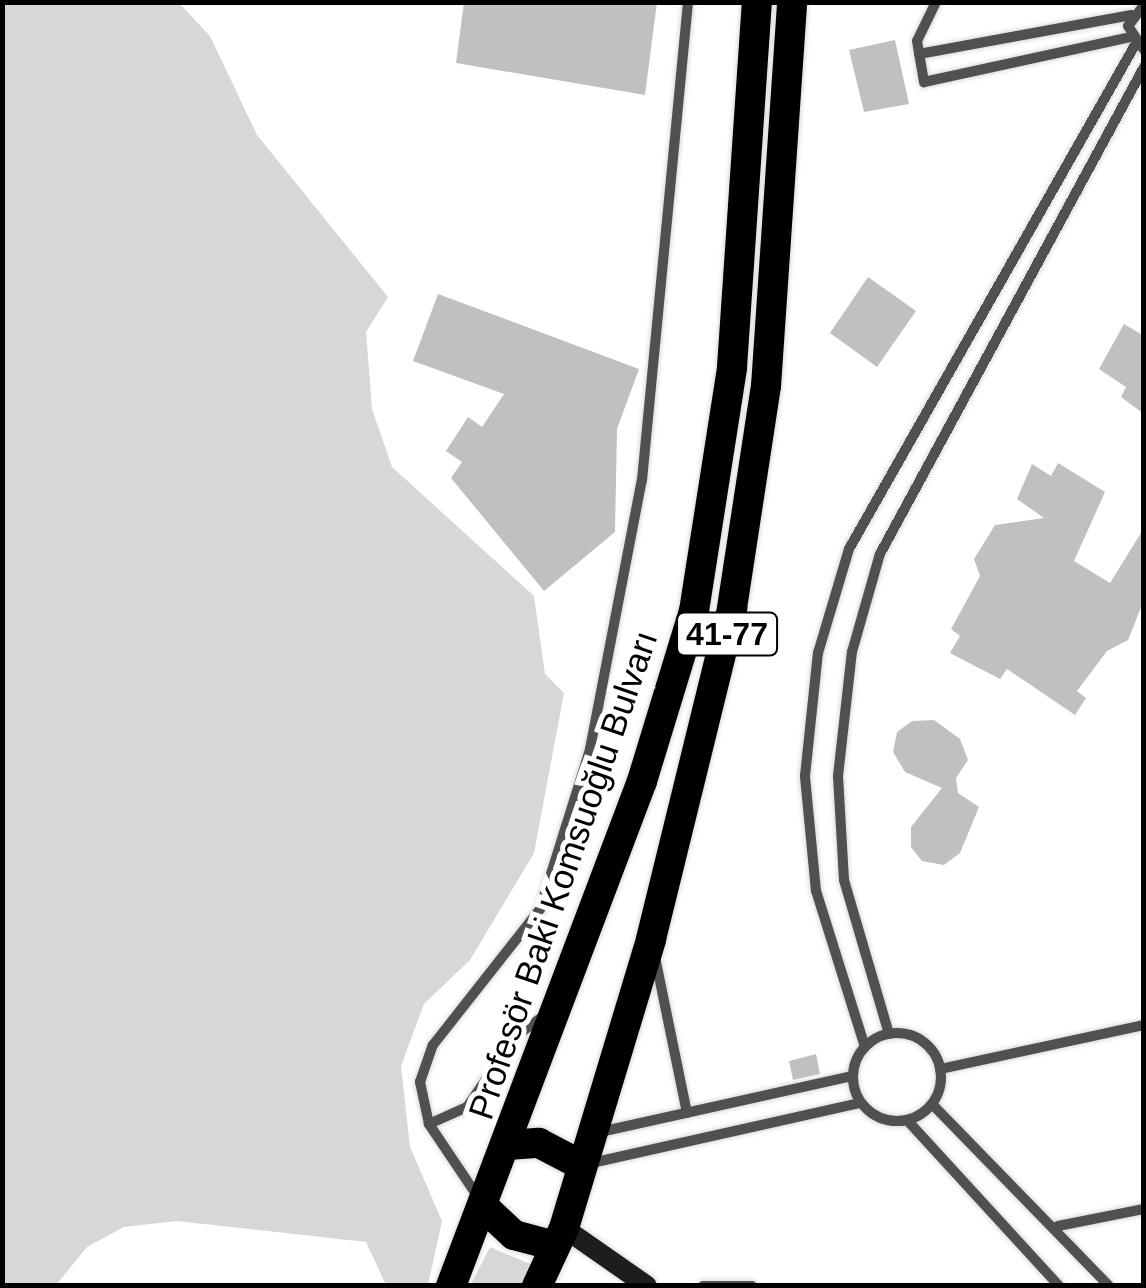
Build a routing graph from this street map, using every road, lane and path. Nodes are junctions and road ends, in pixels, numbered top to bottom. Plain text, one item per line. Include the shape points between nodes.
1 (688, 2) edge
2 (757, 2) edge
3 (792, 2) edge
4 (936, 2) edge
5 (1136, 8) edge
6 (1136, 44) edge
7 (919, 54) junction
8 (1144, 67) edge
9 (651, 938) junction
10 (556, 1007) junction
11 (1144, 1025) edge
12 (889, 1034) junction
13 (865, 1047) junction
14 (940, 1068) junction
15 (853, 1076) junction
16 (860, 1103) junction
17 (932, 1104) junction
18 (687, 1113) junction
19 (907, 1120) junction
20 (429, 1124) junction
21 (590, 1134) junction
22 (507, 1145) junction
23 (582, 1165) junction
24 (486, 1209) junction
25 (1144, 1209) edge
26 (1058, 1226) junction
27 (560, 1237) junction
28 (712, 1285) edge
29 (450, 1286) edge
30 (537, 1286) edge
31 (647, 1286) edge
32 (752, 1286) edge
33 (1058, 1286) edge
34 (1108, 1286) edge

1 - 20 lane via 642,480 590,748 540,909 424,1064
2 - 10 highway, Profesör Baki Komsuoğlu Bulvarı / 41-77 via 732,367 697,595 664,718
3 - 9 highway, 41-77 via 752,495 710,707
4 - 7 lane via 917,42
5 - 6 lane
5 - 7 lane
6 - 7 lane via 924,82
6 - 13 lane via 849,549 818,654 805,776 816,892
8 - 12 lane via 880,554 852,652 838,776 844,880
9 - 18 lane
9 - 21 highway, 41-77
10 - 20 lane via 516,1036 467,1107
10 - 22 highway, Profesör Baki Komsuoğlu Bulvarı / 41-77
11 - 14 lane
12 - 13 lane
12 - 14 lane via 921,1040
13 - 15 lane
14 - 17 lane
15 - 16 lane
15 - 18 lane
16 - 19 lane via 880,1118
16 - 23 lane
17 - 19 lane
17 - 26 lane
18 - 21 lane
19 - 33 lane
20 - 24 lane
21 - 23 highway, 41-77
22 - 23 highway via 539,1143
22 - 24 highway, Profesör Baki Komsuoğlu Bulvarı / 41-77
23 - 27 highway, 41-77
24 - 27 highway via 514,1236
24 - 29 highway, Profesör Baki Komsuoğlu Bulvarı / 41-77
25 - 26 lane
26 - 34 lane
27 - 30 highway, 41-77
27 - 31 main road
28 - 32 lane

